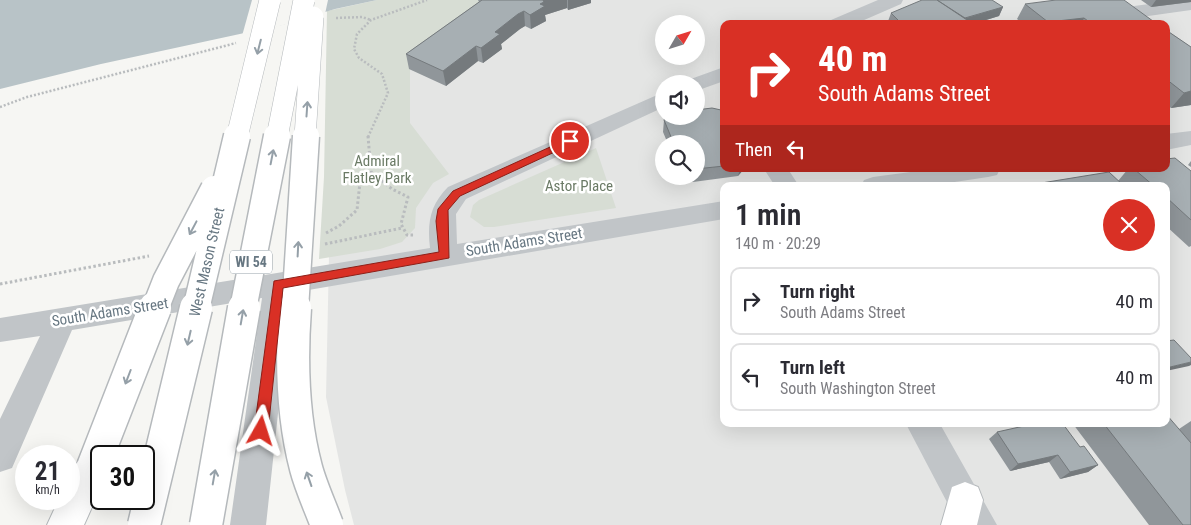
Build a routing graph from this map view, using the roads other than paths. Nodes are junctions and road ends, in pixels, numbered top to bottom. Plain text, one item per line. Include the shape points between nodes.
1 (270, 0) edge
2 (304, 0) edge
3 (894, 0) edge
4 (1118, 0) edge
5 (1191, 4) edge
6 (322, 9) edge
7 (1134, 12) junction
8 (847, 20) edge
9 (1146, 20) edge
10 (720, 77) edge
11 (705, 82) edge
12 (655, 103) edge
13 (1191, 138) edge
14 (1170, 141) edge
15 (233, 154) junction
16 (968, 172) edge
17 (900, 182) edge
18 (720, 211) edge
19 (443, 246) junction
20 (278, 284) junction
21 (62, 320) junction
22 (0, 330) edge
23 (923, 427) edge
24 (0, 456) edge
25 (968, 517) edge
26 (65, 525) edge
27 (144, 525) edge
28 (206, 525) edge
29 (248, 525) edge
30 (327, 525) edge

1 -> 15 main road, West Mason Street / WI 54, bridge
28 -> 2 main road, WI 54, bridge via 251,265
3 - 8 street
4 - 7 street
5 - 7 street
30 -> 6 main road, bridge via 306,469 296,421 293,383 313,22
7 - 9 street
10 - 11 street
12 - 19 street via 457,193 443,209
13 - 14 street
15 -> 26 main road, bridge via 166,281 93,467
15 -> 27 main road, West Mason Street / WI 54, bridge
16 - 17 street
18 - 19 street, South Adams Street
19 - 20 street, South Adams Street
20 - 21 street, South Adams Street
20 - 29 street
21 - 22 street, South Adams Street
21 - 24 street
23 - 25 street

